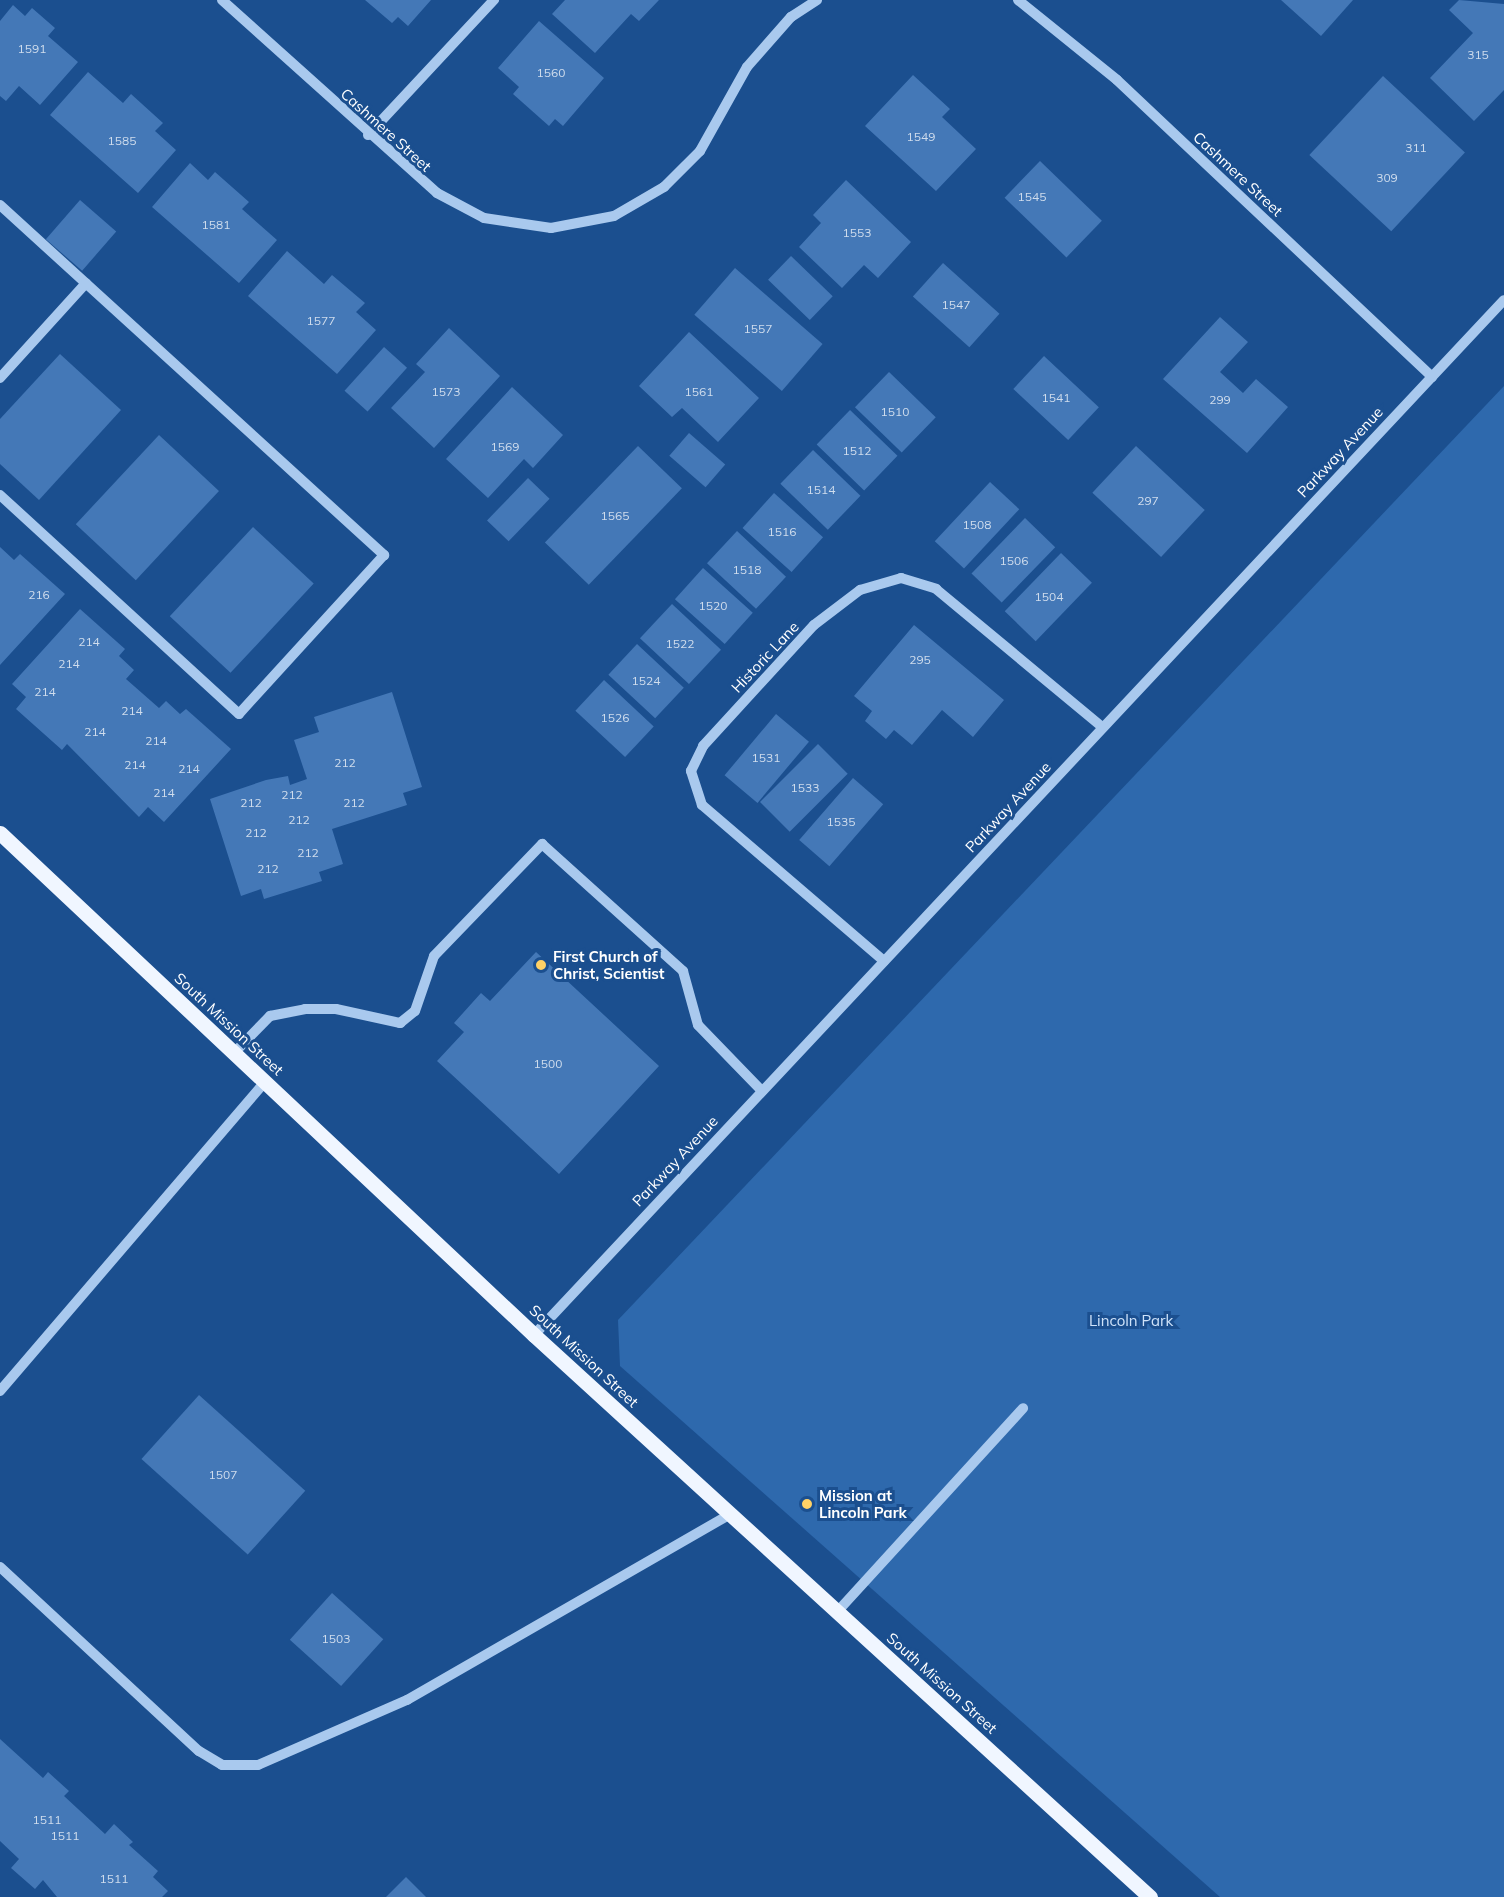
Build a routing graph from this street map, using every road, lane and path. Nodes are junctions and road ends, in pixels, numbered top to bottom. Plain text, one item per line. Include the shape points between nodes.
1 (222, 0) edge
2 (494, 0) edge
3 (817, 0) edge
4 (1018, 0) edge
5 (368, 135) junction
6 (0, 205) edge
7 (86, 283) junction
8 (1504, 300) edge
9 (1432, 377) junction
10 (0, 378) edge
11 (0, 495) edge
12 (1102, 727) junction
13 (0, 833) edge
14 (884, 961) junction
15 (234, 1053) junction
16 (265, 1082) junction
17 (762, 1091) junction
18 (534, 1335) junction
19 (0, 1391) edge
20 (1023, 1408) dead end
21 (730, 1514) junction
22 (0, 1567) edge
23 (837, 1612) junction
24 (1150, 1897) edge

1 - 5 street, Cashmere Street
2 - 5 street
3 - 5 street, Cashmere Street via 791,17 747,68 712,134 686,168 642,202 581,226 550,228 484,218 412,176
4 - 9 street, Cashmere Street via 1117,80
6 - 7 street
7 - 10 street
7 - 11 street via 384,555 239,714
8 - 9 street, Parkway Avenue
9 - 12 street, Parkway Avenue
12 - 14 street, Parkway Avenue
12 - 14 street, Historic Lane via 936,589 901,578 860,590 814,625 703,746 691,771 702,804
13 - 15 main road, South Mission Street
14 - 17 street, Parkway Avenue
15 - 16 main road, South Mission Street
15 - 17 street via 270,1016 336,1009 400,1023 415,1011 434,956 542,844 683,971 698,1025
16 - 18 main road, South Mission Street
16 - 19 street
17 - 18 street, Parkway Avenue
18 - 21 main road, South Mission Street
20 - 23 street
21 - 22 street via 407,1700 258,1764 222,1765 199,1751
21 - 23 main road, South Mission Street
23 - 24 main road, South Mission Street

